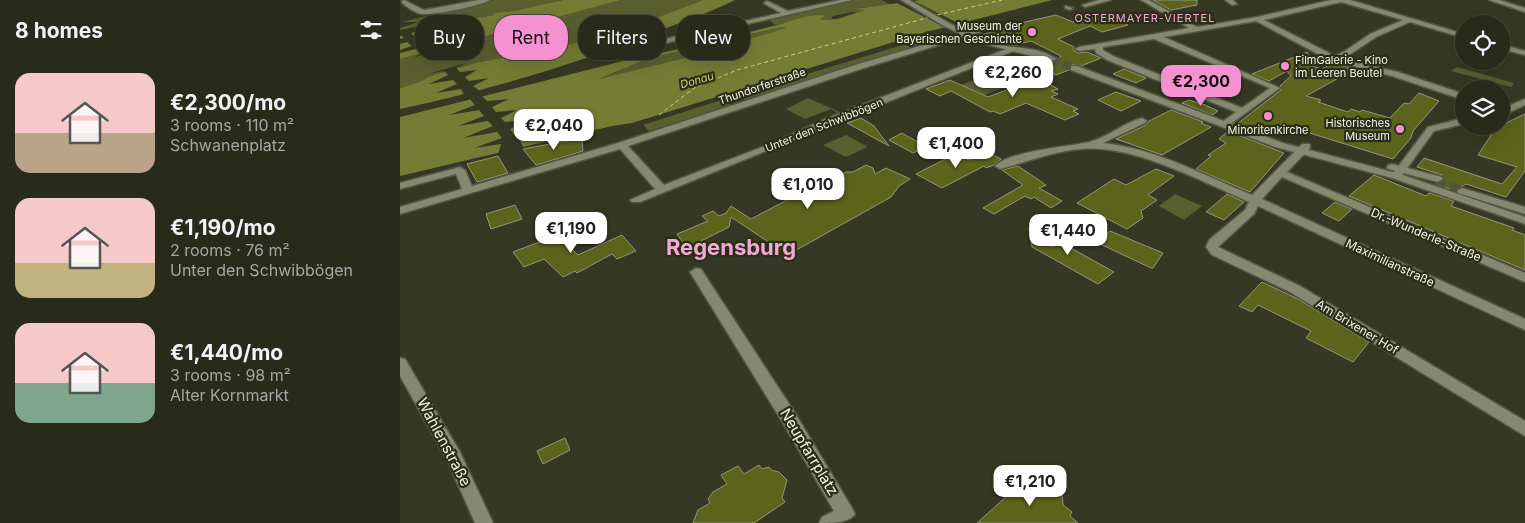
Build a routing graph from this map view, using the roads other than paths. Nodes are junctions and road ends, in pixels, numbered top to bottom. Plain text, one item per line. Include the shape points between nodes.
1 (487, 0) edge
2 (849, 0) edge
3 (905, 0) edge
4 (1108, 0) edge
5 (1133, 0) edge
6 (1144, 0) edge
7 (1342, 0) edge
8 (1492, 0) edge
9 (405, 2) edge
10 (767, 3) dead end
11 (1085, 5) dead end
12 (1153, 6) junction
13 (1525, 10) edge
14 (788, 14) junction
15 (1257, 19) junction
16 (1409, 20) junction
17 (1198, 30) junction
18 (973, 33) junction
19 (1455, 33) edge
20 (1156, 37) junction
21 (666, 41) edge
22 (1099, 46) junction
23 (1079, 48) dead end
24 (1510, 49) edge
25 (1012, 50) junction
26 (1525, 53) edge
27 (1052, 59) tunnel mouth
28 (1334, 59) junction
29 (1074, 68) tunnel mouth
30 (1455, 94) edge
31 (1525, 102) edge
32 (1510, 109) edge
33 (1241, 111) junction
34 (1142, 121) dead end
35 (1455, 123) edge
36 (1225, 124) junction
37 (622, 145) junction
38 (1091, 145) junction
39 (1303, 148) junction
40 (1000, 166) dead end
41 (1281, 173) junction
42 (1398, 173) junction
43 (1437, 181) tunnel mouth
44 (400, 186) edge
45 (1463, 189) tunnel mouth
46 (468, 190) junction
47 (662, 190) junction
48 (1480, 198) junction
49 (636, 200) dead end
50 (1255, 200) junction
51 (400, 211) edge
52 (1525, 211) edge
53 (1525, 220) edge
54 (696, 272) dead end
55 (1525, 278) edge
56 (1525, 325) edge
57 (400, 363) edge
58 (1525, 429) edge
59 (484, 523) edge
60 (828, 523) edge

1 - 9 street via 424,12
2 - 14 street
3 - 18 street
4 - 11 street
5 - 12 street
6 - 12 street
7 - 15 street
7 - 16 street
8 - 13 street
10 - 14 street
12 - 17 street
14 - 21 street
15 - 17 street
15 - 28 street
16 - 19 street
16 - 28 street via 1367,39 1342,58
17 - 20 street
18 - 25 street via 990,44
18 - 37 street, Thundorferstraße
20 - 22 street
20 - 33 street via 1276,88
22 - 23 street
22 - 33 street via 1102,54
24 - 26 street
25 - 27 street
25 - 47 street, Unter den Schwibbögen
28 - 30 street via 1395,74
29 - 36 street
31 - 32 street
33 - 36 street
34 - 38 street
35 - 42 street via 1431,129
36 - 39 street
37 - 46 street, Thundorferstraße
37 - 47 street
38 - 40 street via 1026,156
38 - 50 street, Maximilianstraße via 1130,152
39 - 41 street
39 - 42 street
41 - 50 street
41 - 55 street, Dr.-Wunderle-Straße
42 - 43 street
42 - 48 street
44 - 46 street via 460,170
45 - 48 street
46 - 51 street, Thundorferstraße
47 - 49 street, Unter den Schwibbögen
48 - 52 street
48 - 53 street
50 - 56 street, Maximilianstraße
50 - 58 street, Am Brixener Hof via 1250,212 1212,243 1216,252 1294,289
54 - 60 street, Neupfarrplatz via 846,514
57 - 59 street, Wahlenstraße via 454,457

